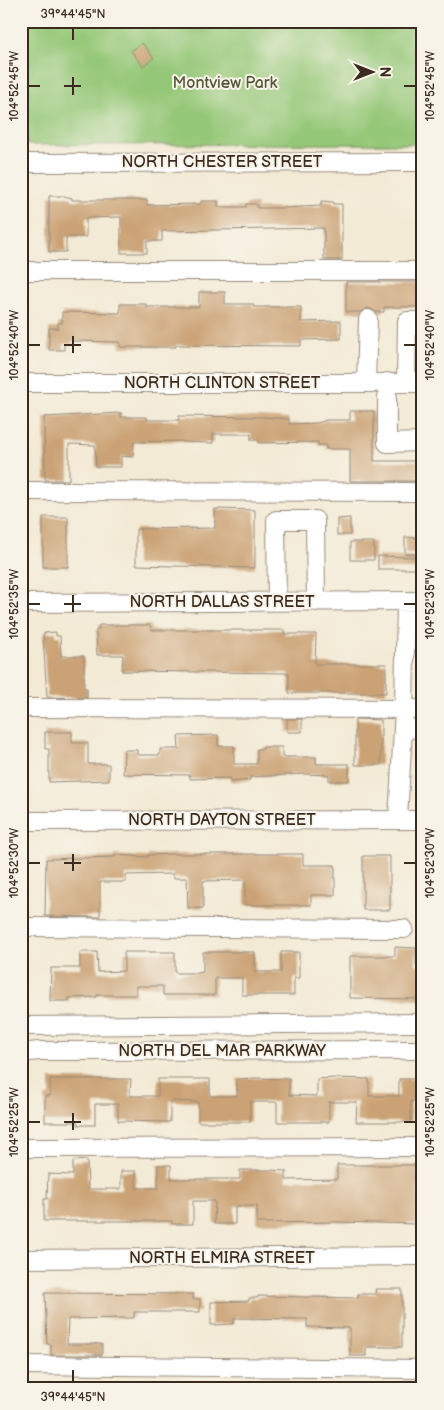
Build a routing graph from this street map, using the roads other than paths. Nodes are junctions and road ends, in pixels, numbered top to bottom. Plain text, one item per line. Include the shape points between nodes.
1 (21, 162) edge
2 (423, 162) edge
3 (21, 271) edge
4 (423, 271) edge
5 (368, 319) dead end
6 (423, 321) edge
7 (387, 382) junction
8 (21, 383) edge
9 (366, 383) junction
10 (414, 383) edge
11 (423, 442) edge
12 (21, 490) edge
13 (423, 492) edge
14 (414, 601) edge
15 (277, 602) junction
16 (316, 602) junction
17 (21, 604) edge
18 (21, 708) edge
19 (404, 709) junction
20 (423, 709) edge
21 (403, 728) junction
22 (423, 729) edge
23 (398, 820) junction
24 (423, 820) edge
25 (21, 821) edge
26 (21, 927) edge
27 (404, 929) dead end
28 (423, 1023) edge
29 (21, 1026) edge
30 (423, 1050) edge
31 (21, 1053) edge
32 (423, 1147) edge
33 (21, 1148) edge
34 (423, 1256) edge
35 (21, 1259) edge
36 (21, 1365) edge
37 (423, 1369) edge

1 - 2 street, NORTH CHESTER STREET
3 - 4 street
5 - 9 street
6 - 10 street via 407,321
7 - 9 street, NORTH CLINTON STREET
7 - 10 street, NORTH CLINTON STREET
7 - 11 street via 387,443
8 - 9 street, NORTH CLINTON STREET
12 - 13 street
14 - 16 street, NORTH DALLAS STREET
14 - 19 street
15 - 16 street, NORTH DALLAS STREET
15 - 16 street via 276,520 315,520
15 - 17 street, NORTH DALLAS STREET
18 - 19 street
19 - 20 street
19 - 21 street
21 - 22 street
21 - 23 street
23 - 24 street, NORTH DAYTON STREET
23 - 25 street, NORTH DAYTON STREET
26 - 27 street
28 - 29 street, NORTH DEL MAR PARKWAY
30 - 31 street, NORTH DEL MAR PARKWAY
32 - 33 street
34 - 35 street, NORTH ELMIRA STREET
36 - 37 street

